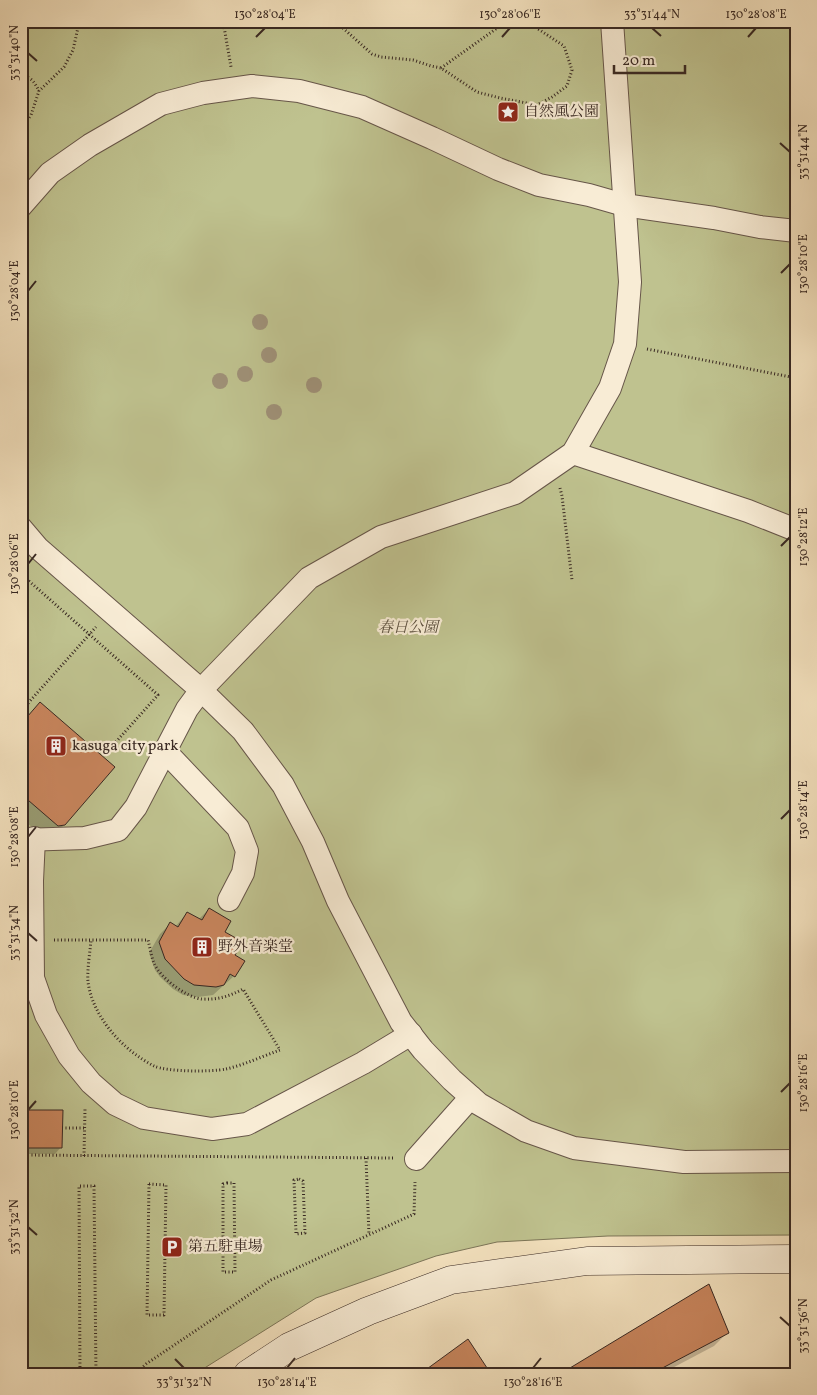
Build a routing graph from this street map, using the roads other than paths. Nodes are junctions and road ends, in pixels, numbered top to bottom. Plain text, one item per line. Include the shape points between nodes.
1 (612, 21) edge
2 (624, 205) junction
3 (21, 206) edge
4 (796, 231) edge
5 (573, 453) junction
6 (21, 528) edge
7 (796, 530) edge
8 (202, 690) junction
9 (166, 752) junction
10 (28, 839) edge
11 (230, 900) dead end
12 (411, 1034) junction
13 (471, 1097) junction
14 (791, 1157) edge
15 (416, 1158) road end
16 (796, 1260) edge
17 (248, 1374) edge

1 - 2 street
2 - 3 street via 539,185 362,108 299,91 252,86 203,93 161,104 90,145 50,173
2 - 4 street
2 - 5 street via 630,282 624,344 610,388
5 - 7 street
5 - 8 street via 515,493 381,537 309,578
6 - 8 street via 38,548
8 - 9 street via 187,709
8 - 12 street via 243,731 282,785 313,842 338,901 401,1022
9 - 10 street via 136,807 118,830 85,838
9 - 11 street via 238,828 247,851 243,873
10 - 12 street via 33,978 46,1015 69,1056 91,1083 115,1104 144,1118 212,1129 247,1124
12 - 13 street
13 - 14 street via 526,1130 574,1148 684,1162
13 - 15 street
16 - 17 street via 587,1261 451,1280 368,1311 289,1347

